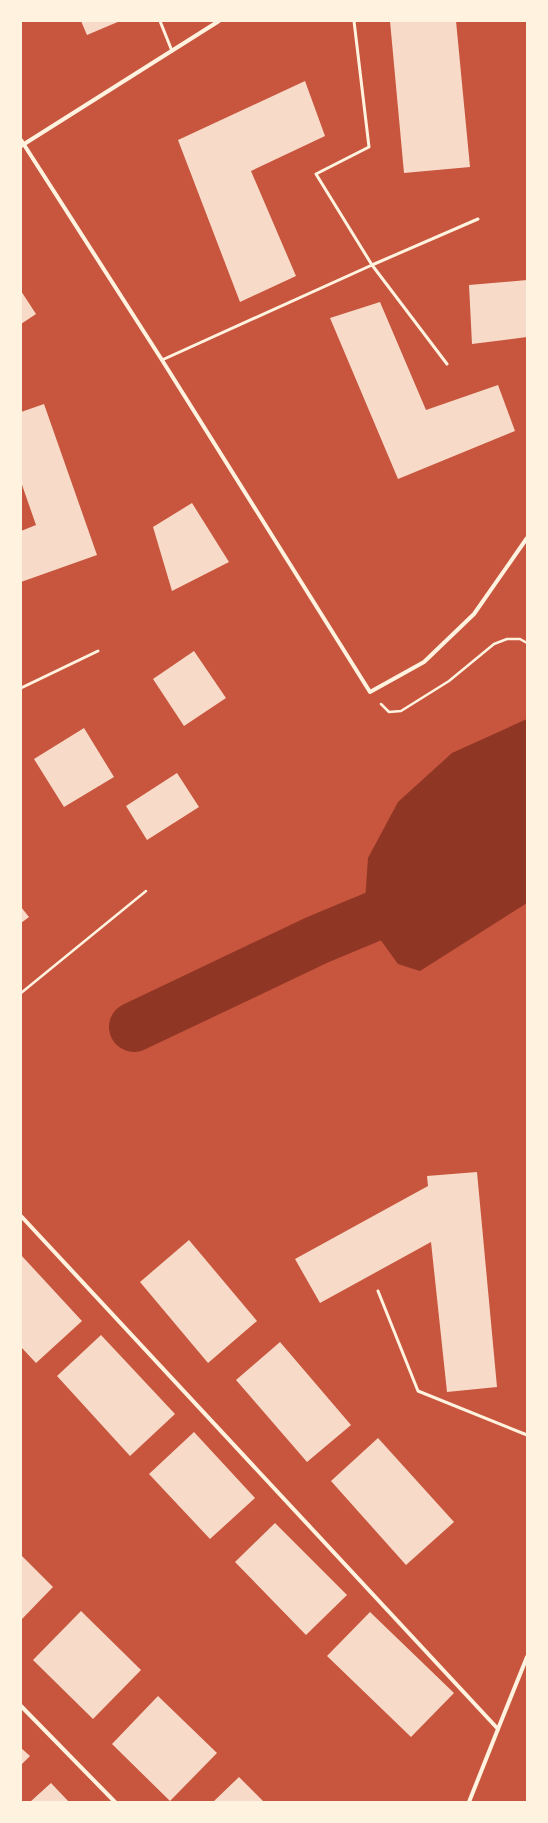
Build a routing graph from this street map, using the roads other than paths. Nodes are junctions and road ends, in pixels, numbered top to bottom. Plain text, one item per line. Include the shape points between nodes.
1 (160, 21) edge
2 (219, 21) edge
3 (354, 21) edge
4 (172, 51) junction
5 (22, 143) edge
6 (478, 219) dead end
7 (372, 265) junction
8 (162, 360) junction
9 (447, 364) dead end
10 (527, 538) edge
11 (98, 651) dead end
12 (21, 688) edge
13 (21, 1216) edge
14 (378, 1290) dead end
15 (527, 1435) edge
16 (527, 1657) edge
17 (21, 1706) edge
18 (498, 1729) junction
19 (115, 1802) edge
20 (469, 1802) edge

1 - 4 lane
2 - 4 street
3 - 7 lane via 370,147 316,174
4 - 5 street
5 - 8 street
6 - 7 lane
7 - 8 lane
7 - 9 lane
8 - 10 street via 370,692 424,662 474,614
11 - 12 lane
13 - 18 street
14 - 15 lane via 418,1391
16 - 18 street
17 - 19 street
18 - 20 street

